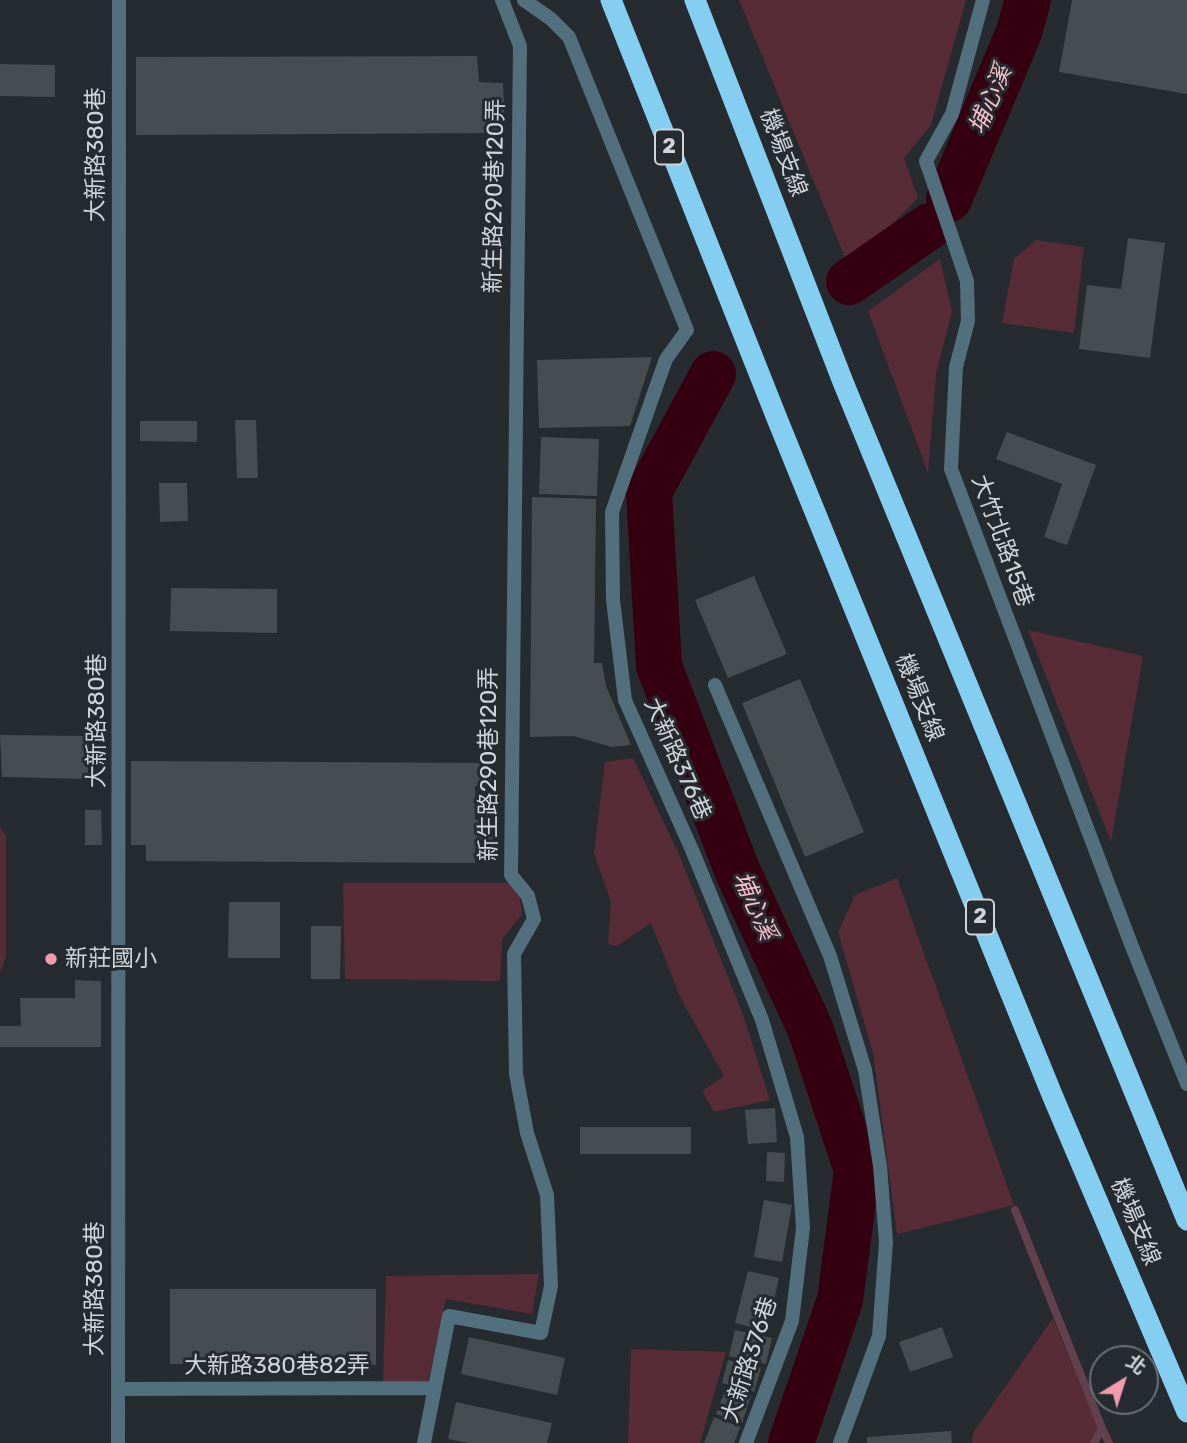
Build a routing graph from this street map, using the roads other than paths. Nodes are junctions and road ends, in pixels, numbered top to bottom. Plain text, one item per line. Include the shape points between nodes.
1 (119, 0) edge
2 (502, 0) edge
3 (524, 0) edge
4 (611, 0) edge
5 (695, 0) edge
6 (983, 0) edge
7 (715, 685) dead end
8 (1187, 1084) edge
9 (1187, 1220) edge
10 (435, 1388) junction
11 (119, 1389) junction
12 (1187, 1412) edge
13 (118, 1443) edge
14 (424, 1443) edge
15 (746, 1443) edge
16 (841, 1443) edge

1 - 11 lane, 大新路380巷
2 - 10 lane, 新生路290巷120弄 via 520,46 511,876 528,896 534,919 514,954 516,1074 527,1133 547,1195 551,1286 541,1332 449,1316
3 - 15 lane, 大新路376巷 via 569,37 687,330 666,359 611,512 613,600 625,700 762,1020 797,1137 803,1228 792,1321
4 - 12 highway, 機場支線 / 2 via 1053,1097
5 - 9 highway, 機場支線 via 843,382
6 - 8 lane, 大竹北路15巷 via 952,114 926,161 967,281 968,321 956,368 951,469
7 - 16 lane via 830,956 865,1070 886,1242 879,1336
10 - 11 lane, 大新路380巷82弄
10 - 14 lane, 新生路290巷120弄
11 - 13 lane, 大新路380巷

